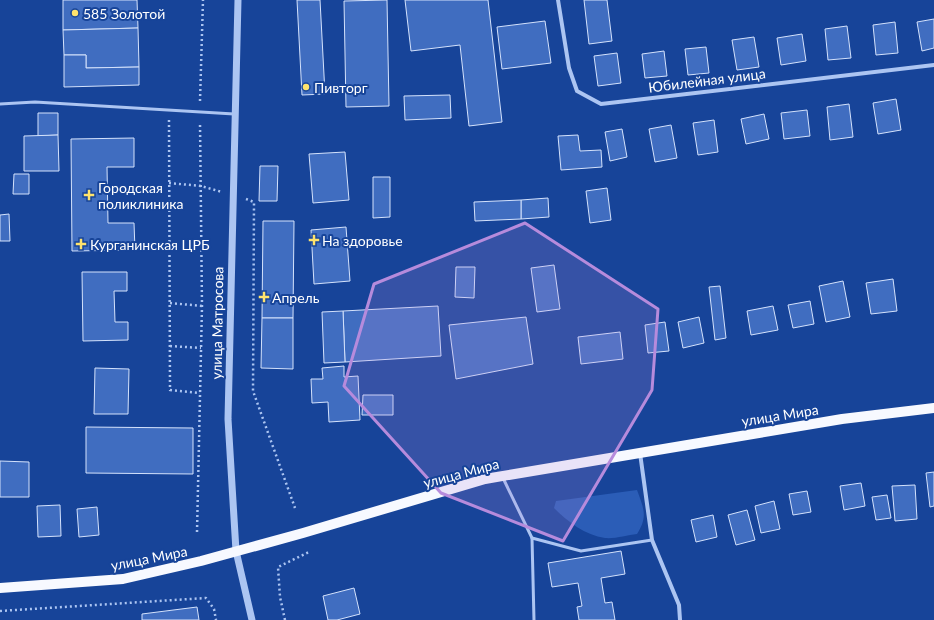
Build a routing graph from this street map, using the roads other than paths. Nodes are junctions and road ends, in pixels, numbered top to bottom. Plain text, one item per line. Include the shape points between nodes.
1 (238, 0) edge
2 (558, 0) edge
3 (934, 65) edge
4 (0, 104) edge
5 (234, 114) junction
6 (934, 408) edge
7 (640, 452) junction
8 (502, 476) junction
9 (532, 538) junction
10 (652, 540) junction
11 (236, 551) junction
12 (0, 588) edge
13 (252, 620) edge
14 (534, 620) edge
15 (680, 620) edge

1 - 5 street, улица Матросова
2 - 3 street, Юбилейная улица via 569,68 577,91 601,104
4 - 5 lane via 35,102
5 - 11 street, улица Матросова via 228,419
6 - 7 main road, улица Мира via 842,419
7 - 8 main road, улица Мира
7 - 10 street
8 - 9 lane
8 - 11 main road, улица Мира
9 - 10 lane via 581,551
9 - 14 lane
10 - 15 street via 679,605
11 - 12 main road, улица Мира via 123,579
11 - 13 street, улица Матросова

